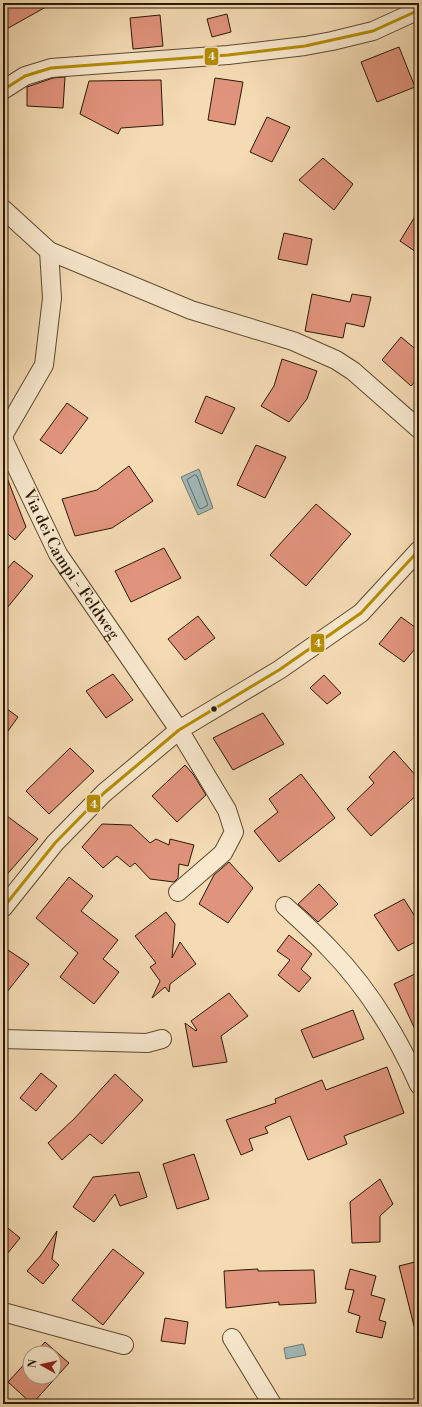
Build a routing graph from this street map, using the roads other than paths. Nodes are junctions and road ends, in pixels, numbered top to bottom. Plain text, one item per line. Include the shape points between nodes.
1 (419, 10) edge
2 (3, 90) edge
3 (3, 209) edge
4 (48, 251) junction
5 (419, 429) edge
6 (419, 550) edge
7 (179, 730) junction
8 (178, 892) dead end
9 (285, 906) dead end
10 (3, 908) edge
11 (3, 1039) edge
12 (162, 1039) dead end
13 (419, 1085) edge
14 (3, 1312) edge
15 (232, 1338) dead end
16 (124, 1345) dead end
17 (272, 1404) edge

1 - 2 street via 373,31 332,41 228,55 50,68 25,76
3 - 4 street
4 - 5 street via 191,310 292,341 336,360 353,371
4 - 7 street, Via dei Campi - Feldweg via 52,298 44,365 4,434 4,441 58,554
6 - 7 street via 361,613 279,670
7 - 8 street, Via dei Campi - Feldweg via 228,810 234,832 223,853
7 - 10 street via 104,793 55,843
9 - 13 street via 330,949 364,990 398,1040
11 - 12 street via 148,1044
14 - 16 street
15 - 17 street

